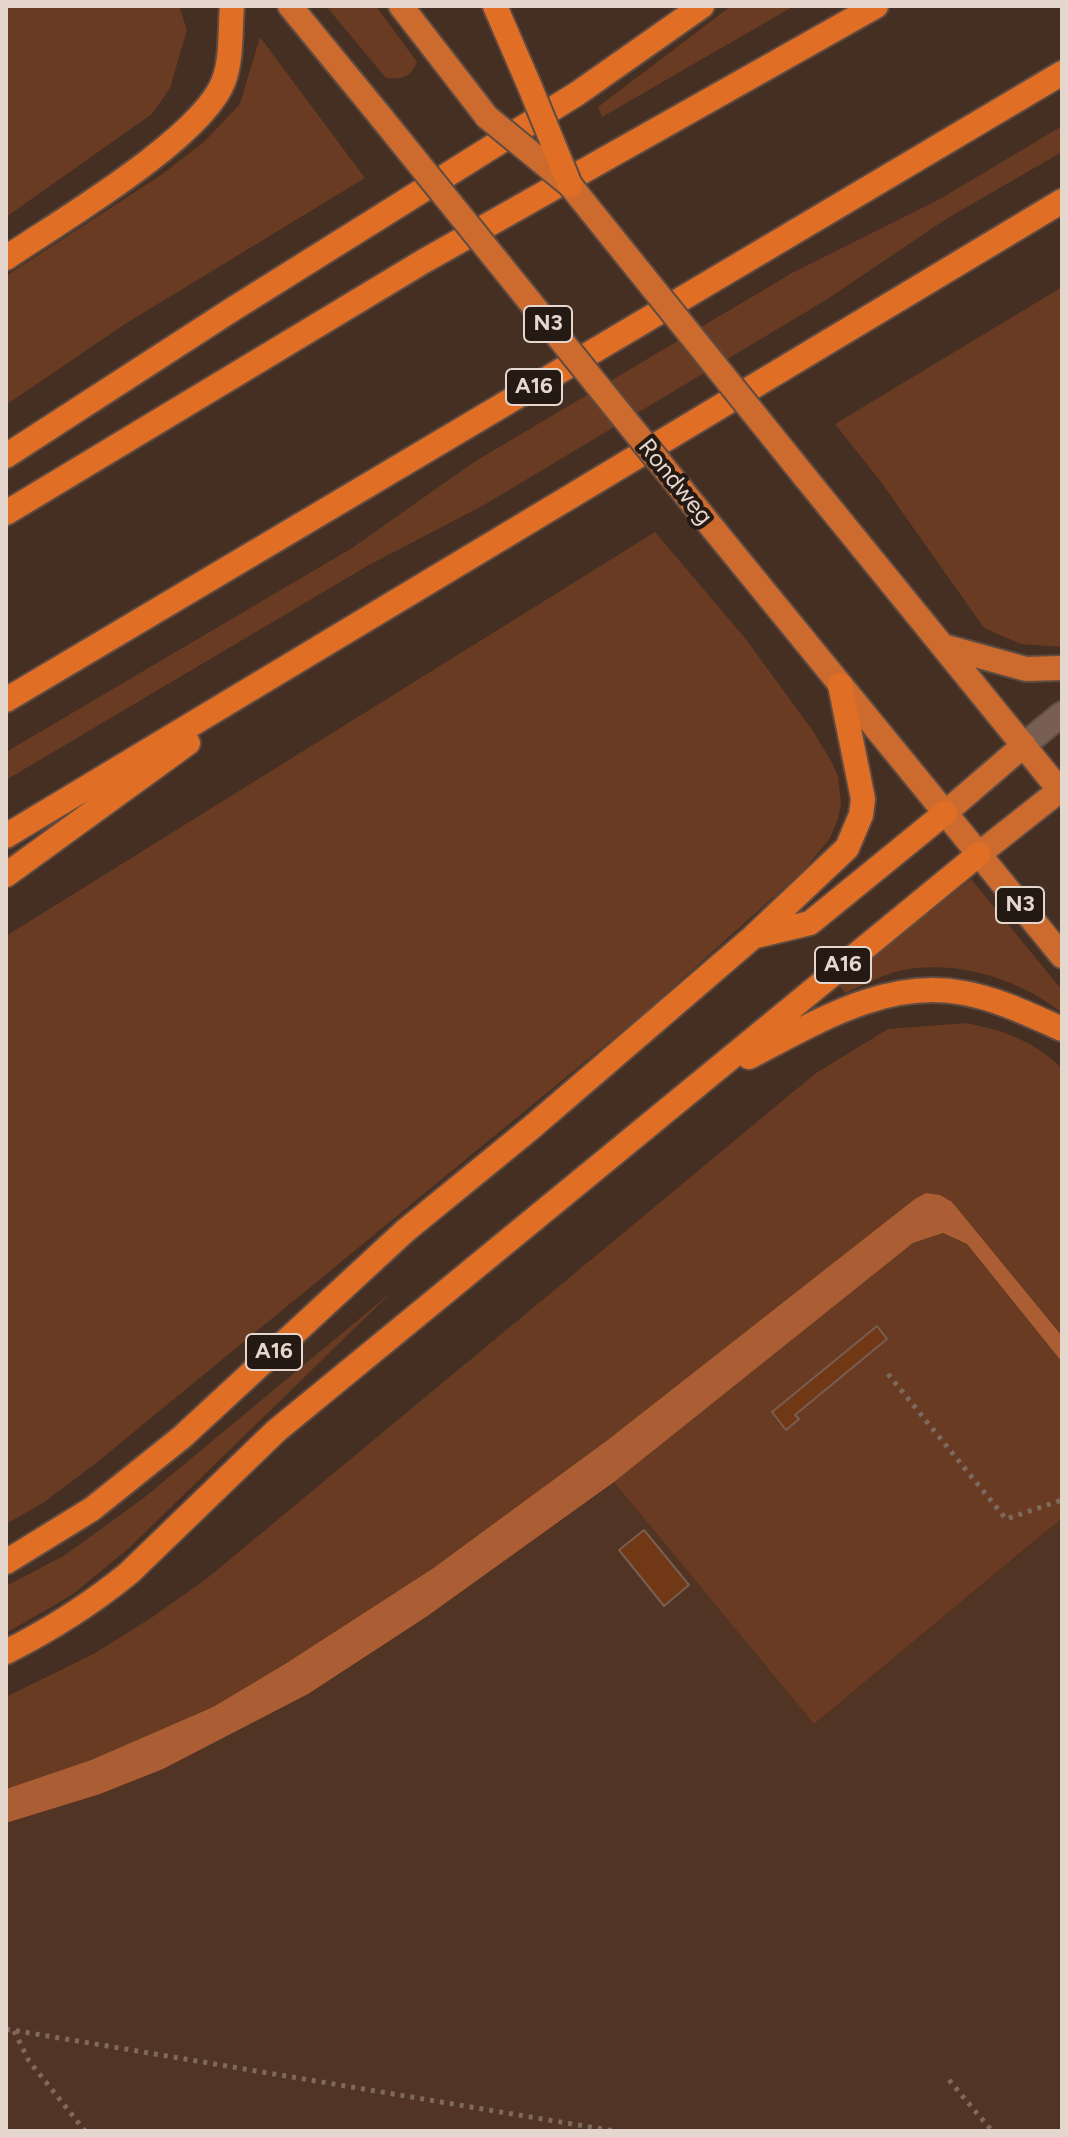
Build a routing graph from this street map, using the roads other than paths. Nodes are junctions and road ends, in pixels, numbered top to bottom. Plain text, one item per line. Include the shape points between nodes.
1 (232, 6) edge
2 (290, 6) edge
3 (401, 6) edge
4 (495, 6) edge
5 (686, 6) edge
6 (702, 6) edge
7 (876, 6) edge
8 (1062, 73) edge
9 (595, 81) junction
10 (570, 185) junction
11 (1062, 201) edge
12 (6, 258) edge
13 (6, 456) edge
14 (6, 513) edge
15 (323, 646) junction
16 (943, 646) junction
17 (1062, 668) edge
18 (840, 685) junction
19 (6, 700) edge
20 (1062, 714) edge
21 (1024, 745) junction
22 (1061, 791) edge
23 (945, 813) junction
24 (6, 836) edge
25 (979, 854) junction
26 (6, 875) edge
27 (753, 937) junction
28 (1062, 956) edge
29 (1062, 1029) edge
30 (709, 1078) junction
31 (6, 1562) edge
32 (6, 1652) edge

1 - 12 highway via 225,79 213,101 127,177
2 - 18 highway, Rondweg / N3, bridge
3 - 10 highway, bridge via 487,117
4 - 10 highway, bridge
5 - 9 highway
6 - 9 highway
7 - 14 highway via 424,261
8 - 19 highway, A16
9 - 13 highway
10 - 16 highway, bridge
11 - 15 highway
15 - 24 highway
15 - 26 highway
16 - 17 highway via 1026,669
16 - 21 highway
18 - 23 highway, Rondweg / N3
18 - 27 highway, A16 via 863,799 858,823 847,848
20 - 21 street
21 - 22 highway
21 - 23 highway
22 - 25 highway
23 - 25 highway, Rondweg / N3
23 - 27 highway, A16 via 810,923
25 - 28 highway, Rondweg / N3
25 - 30 highway, A16
27 - 31 highway, A16 via 383,1251 171,1446 92,1509
29 - 30 highway, A16 via 1022,1010 963,993 893,994 843,1009
30 - 32 highway, A16 via 276,1431 104,1594

